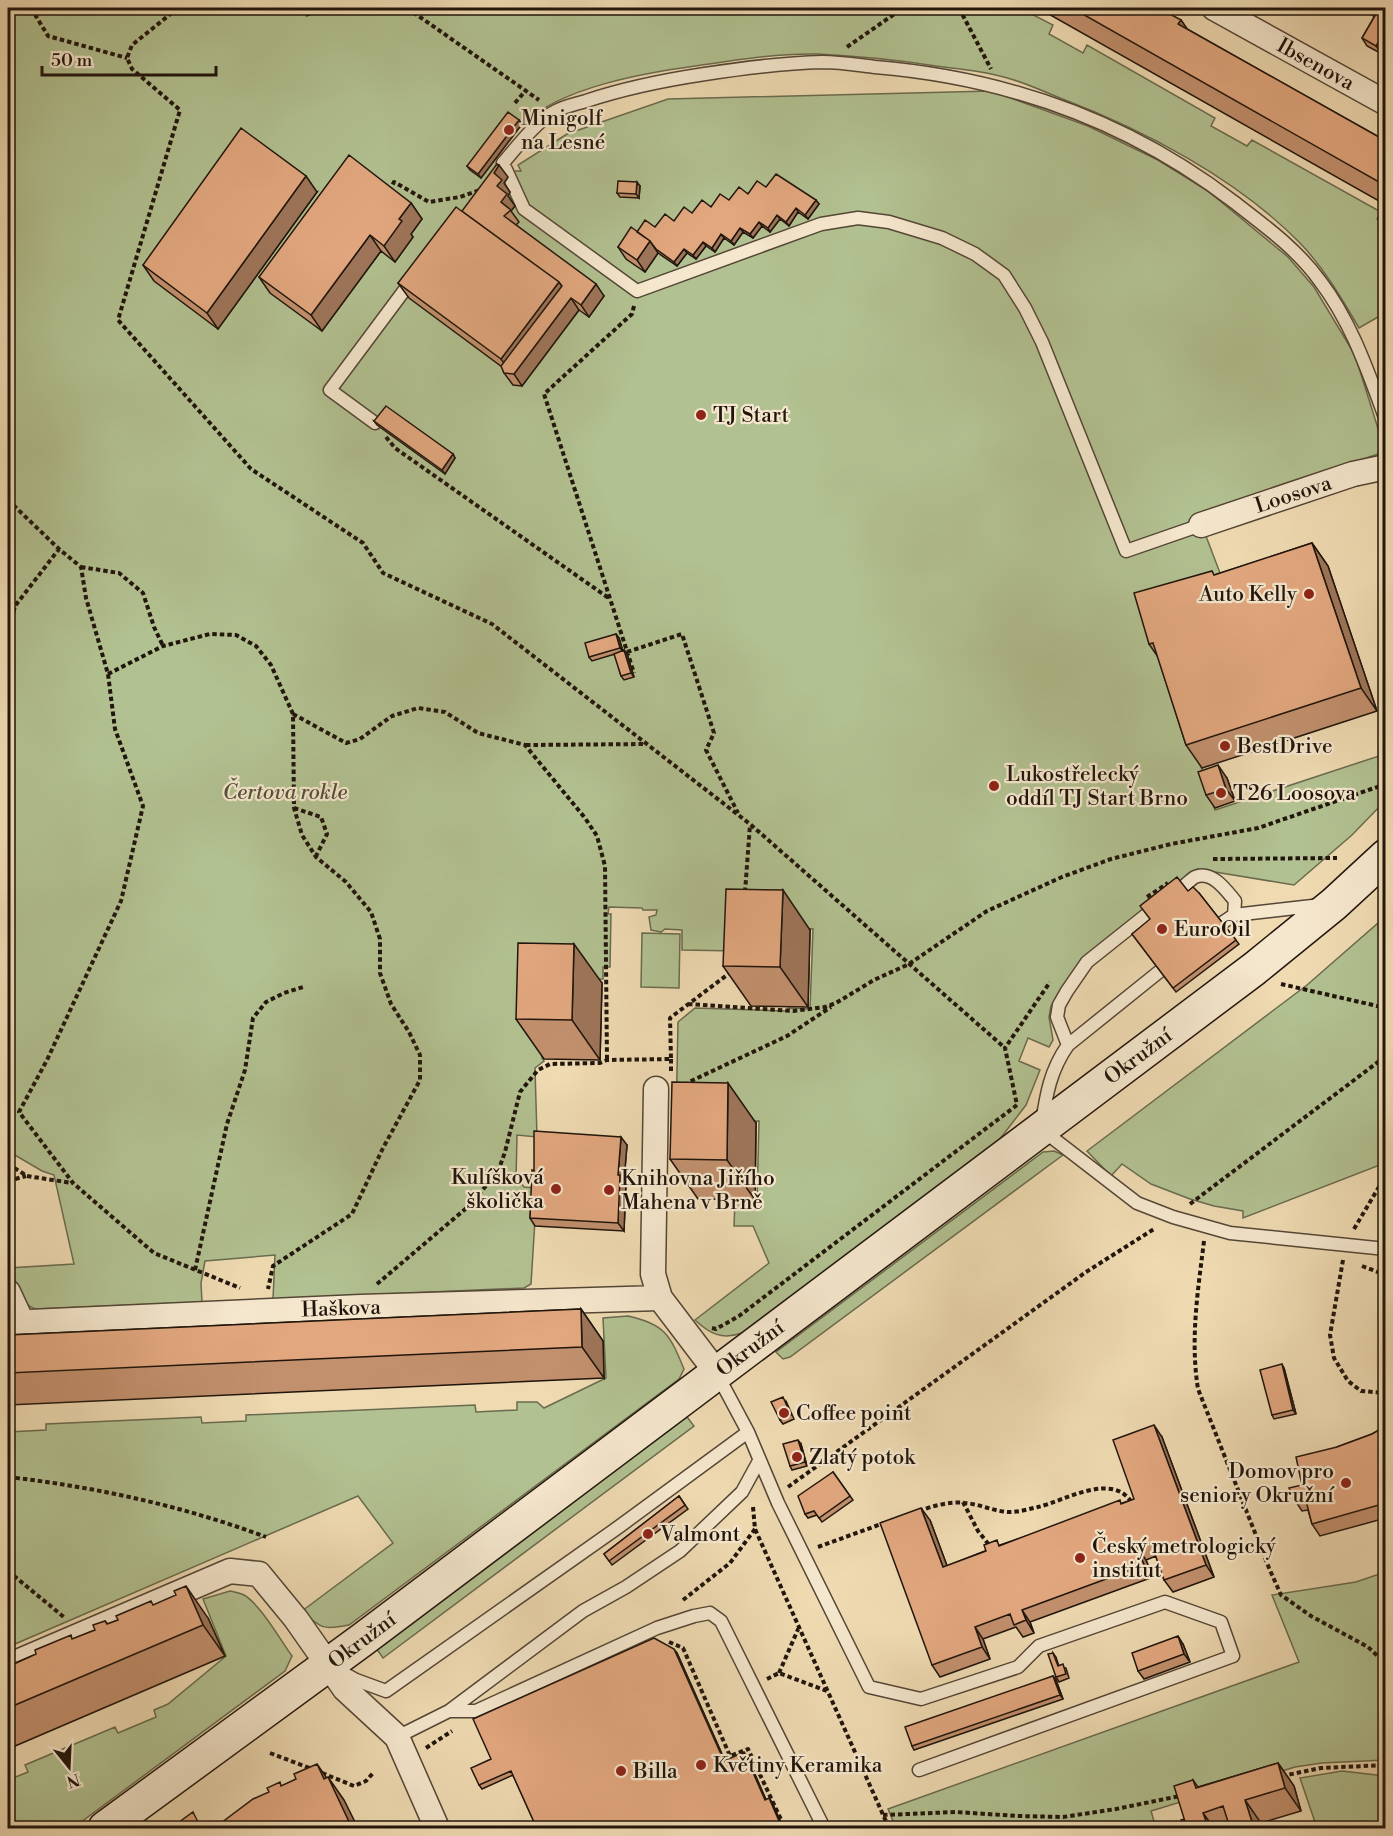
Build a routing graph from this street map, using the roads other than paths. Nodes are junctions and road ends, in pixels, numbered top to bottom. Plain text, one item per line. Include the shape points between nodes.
1 (1214, 8) edge
2 (1386, 103) edge
3 (503, 163) junction
4 (480, 190) edge
5 (423, 266) edge
6 (1386, 420) edge
7 (375, 423) edge
8 (1386, 467) edge
9 (1201, 525) joint
10 (1386, 856) edge
11 (1179, 882) edge
12 (1334, 904) junction
13 (1146, 915) edge
14 (1234, 915) junction
15 (1222, 923) edge
16 (1160, 971) edge
17 (1068, 1044) junction
18 (664, 1084) road end
19 (1041, 1129) junction
20 (1386, 1249) edge
21 (8, 1292) edge
22 (660, 1298) junction
23 (15, 1322) edge
24 (717, 1373) junction
25 (748, 1432) junction
26 (759, 1461) junction
27 (329, 1665) junction
28 (8, 1666) edge
29 (449, 1711) junction
30 (397, 1737) junction
31 (919, 1770) dead end
32 (105, 1828) edge
33 (437, 1828) edge
34 (824, 1828) edge

1 - 2 street, Ibsenova
3 - 4 lane
3 - 6 lane via 555,111 615,91 747,67 824,62 920,70 1000,86 1088,116 1161,153 1213,186 1293,250 1340,310
3 - 9 lane via 524,209 637,291 821,224 858,218 890,222 942,238 975,254 1004,275 1025,308 1126,550
5 - 7 lane via 330,390
8 - 9 street, Loosova via 1353,474
10 - 12 street, Okružní
11 - 14 lane via 1209,876 1221,883 1235,901
12 - 14 lane
12 - 19 street, Okružní
13 - 17 lane via 1087,962 1067,991 1057,1017
14 - 15 lane
16 - 17 lane
17 - 19 lane via 1057,1060 1046,1094
18 - 22 street via 653,1274
19 - 20 lane via 1137,1203 1230,1233
19 - 24 street, Okružní
21 - 23 street, Haškova
22 - 23 street, Haškova
22 - 24 street
24 - 25 lane
24 - 27 street, Okružní
25 - 26 lane
25 - 27 lane via 386,1691
26 - 29 lane via 742,1492 680,1551 583,1611
26 - 31 lane via 869,1687 921,1700 1018,1667 1039,1646 1165,1602 1221,1622 1233,1656
27 - 28 street via 259,1574 230,1571
27 - 30 street via 345,1689
27 - 32 street, Okružní
29 - 30 lane
29 - 34 lane via 476,1711 657,1628 710,1613 721,1621
30 - 33 street

